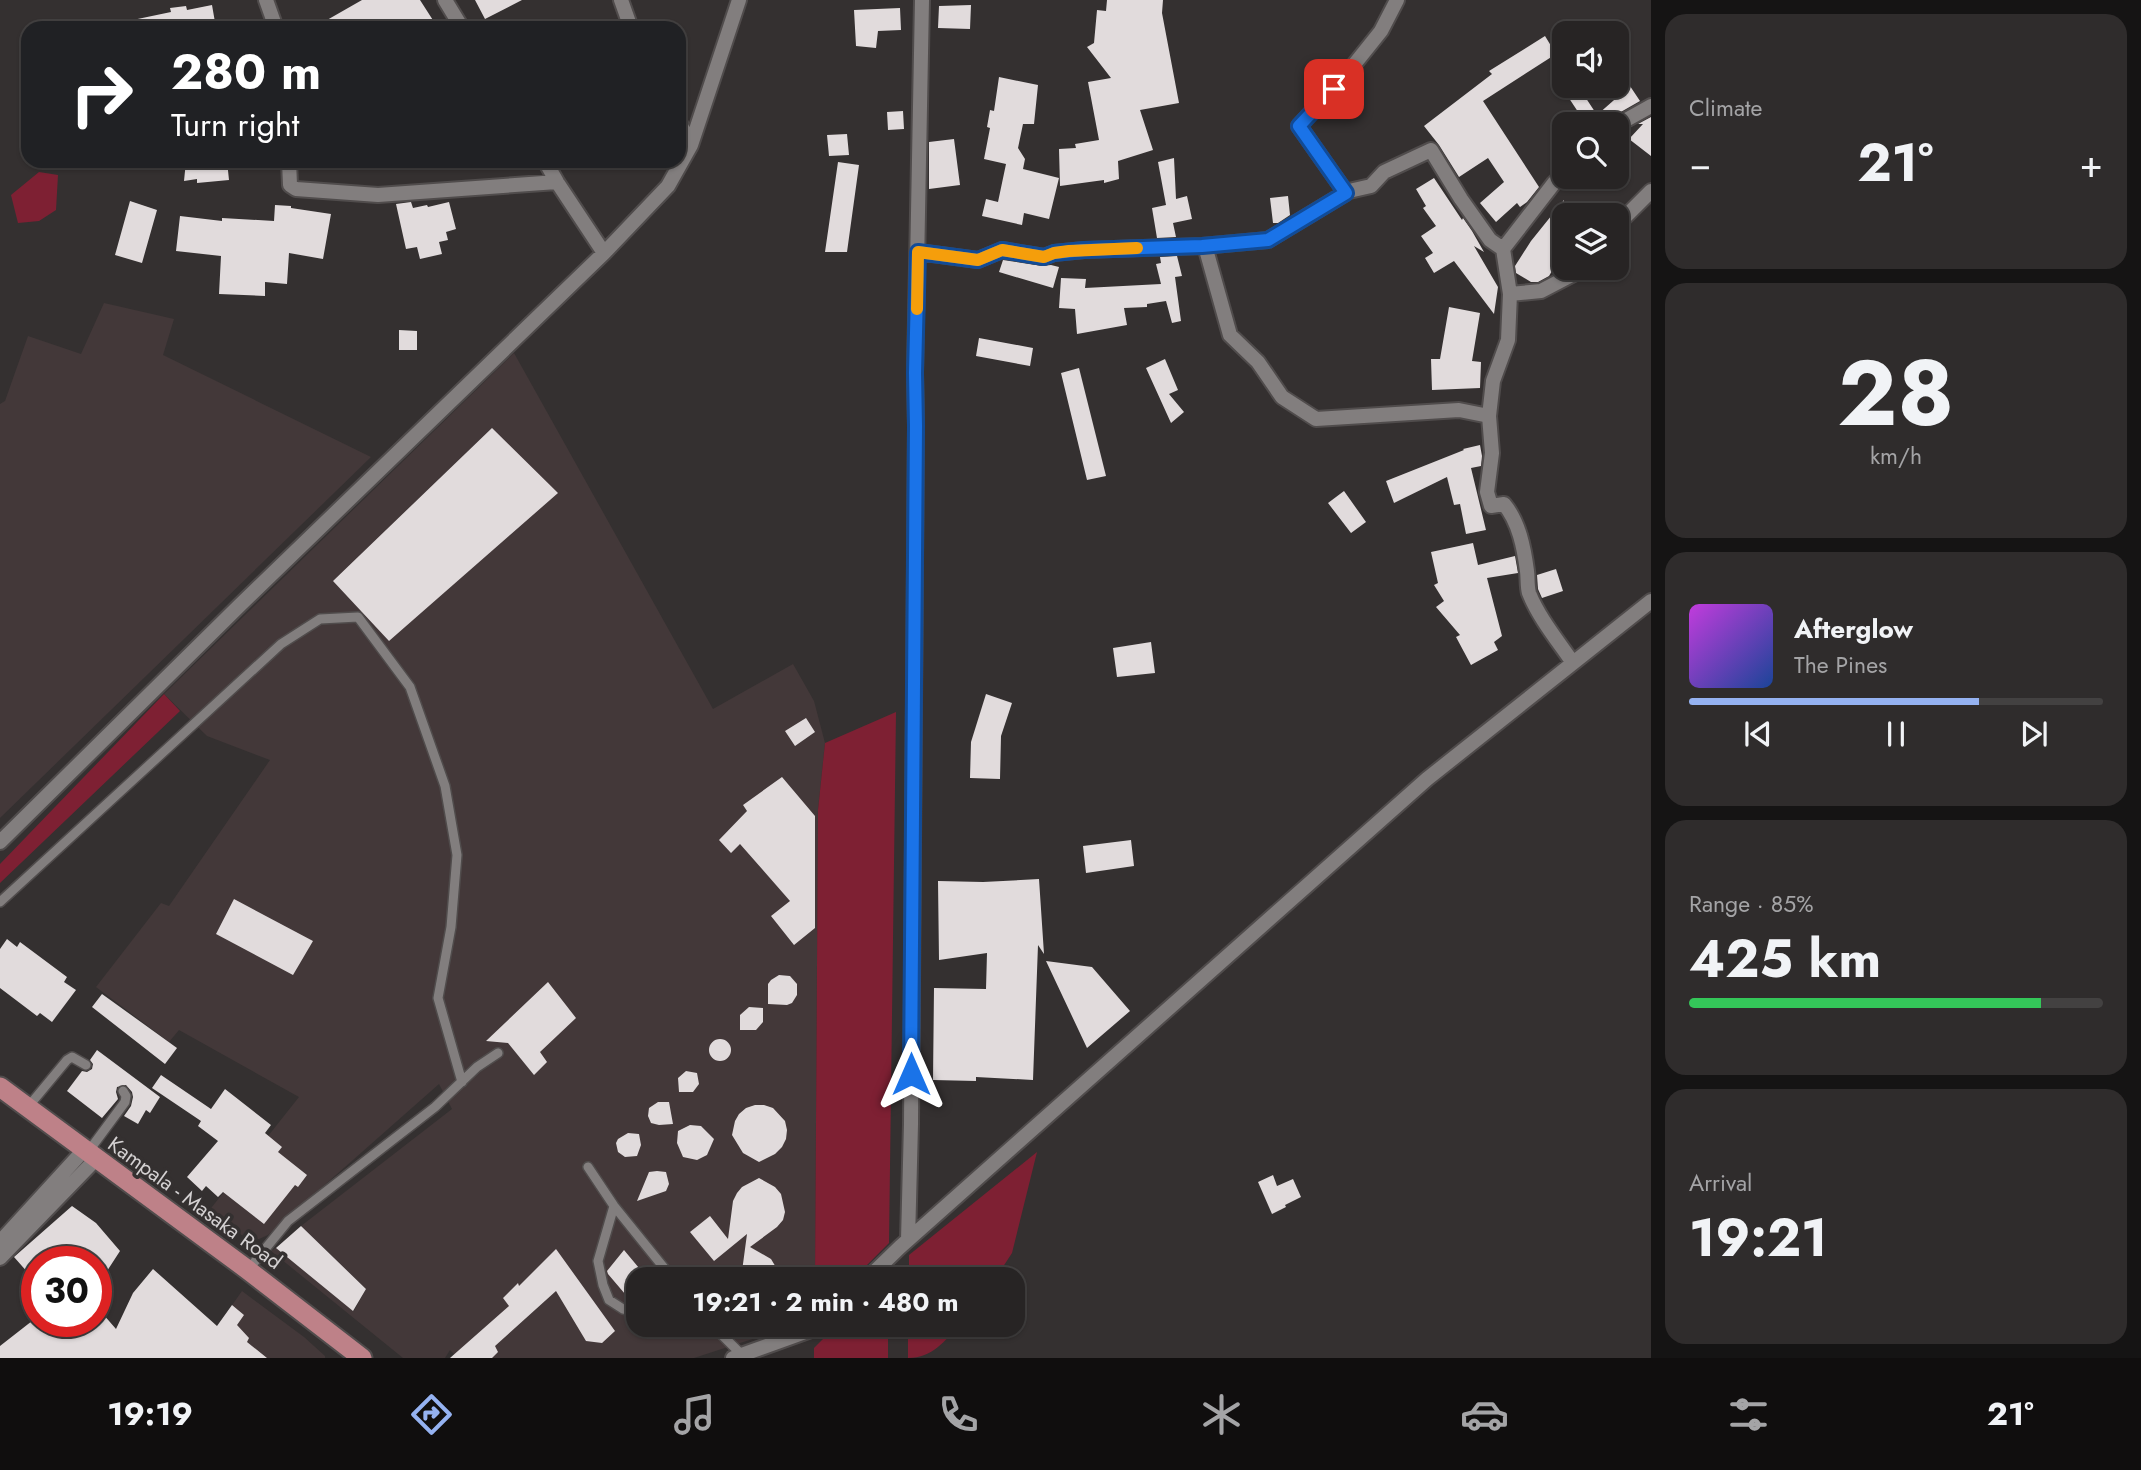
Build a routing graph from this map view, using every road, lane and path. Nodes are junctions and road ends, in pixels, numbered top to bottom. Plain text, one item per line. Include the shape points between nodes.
1 (266, 0) edge
2 (445, 0) edge
3 (621, 0) edge
4 (739, 0) edge
5 (922, 0) edge
6 (1397, 0) edge
7 (274, 21) edge
8 (458, 21) edge
9 (628, 21) edge
10 (1651, 106) edge
11 (1629, 118) edge
12 (686, 135) edge
13 (691, 145) junction
14 (686, 154) edge
15 (289, 168) edge
16 (549, 168) edge
17 (678, 168) edge
18 (557, 182) junction
19 (1552, 186) edge
20 (1651, 191) edge
21 (1346, 193) junction
22 (1629, 213) edge
23 (1205, 246) junction
24 (1503, 249) junction
25 (918, 252) junction
26 (604, 253) junction
27 (1563, 280) edge
28 (1510, 294) junction
29 (1489, 416) junction
30 (1651, 601) edge
31 (1573, 663) junction
32 (0, 842) edge
33 (0, 902) edge
34 (498, 1053) dead end
35 (86, 1065) dead end
36 (462, 1082) junction
37 (0, 1087) edge
38 (122, 1091) dead end
39 (28, 1107) junction
40 (89, 1154) junction
41 (588, 1167) dead end
42 (614, 1206) junction
43 (908, 1240) junction
44 (0, 1242) edge
45 (0, 1258) edge
46 (664, 1267) edge
47 (880, 1267) edge
48 (248, 1270) junction
49 (626, 1310) edge
50 (721, 1337) edge
51 (792, 1337) edge
52 (359, 1357) edge
53 (737, 1357) edge

1 - 7 street
2 - 8 street
3 - 9 street
4 - 13 street
5 - 25 street
6 - 21 street via 1381,31 1299,126
10 - 11 street
12 - 13 street
13 - 14 street
15 - 18 street via 290,185 296,189 378,195
16 - 18 street
17 - 26 street via 668,186
18 - 26 street
19 - 24 street
20 - 22 street
21 - 23 street via 1268,240
21 - 24 street via 1371,186 1384,172 1431,150 1489,240
23 - 25 street via 1084,250 1044,257 1002,250 978,260
23 - 29 street via 1230,335 1258,362 1282,397 1316,419 1459,410
24 - 28 street
25 - 43 street
26 - 32 street
27 - 28 street via 1541,291
28 - 29 street via 1508,340 1493,381
29 - 31 street via 1492,453 1487,492 1491,506 1504,504 1511,513 1521,537 1528,591
30 - 31 street
31 - 43 street via 1427,779
33 - 36 lane via 281,644 320,619 358,617 410,687 445,786 457,855 451,927 438,998
34 - 36 lane
35 - 39 lane via 72,1057 67,1060
36 - 48 lane via 288,1221
37 - 39 highway, Kampala - Masaka Road
38 - 40 lane via 125,1102
39 - 40 highway, Kampala - Masaka Road
40 - 44 street
40 - 45 street
40 - 48 highway, Kampala - Masaka Road
41 - 42 lane
42 - 46 lane
42 - 49 lane via 598,1261 610,1300
43 - 47 street
48 - 52 highway, Kampala - Masaka Road
50 - 53 lane
51 - 53 street

